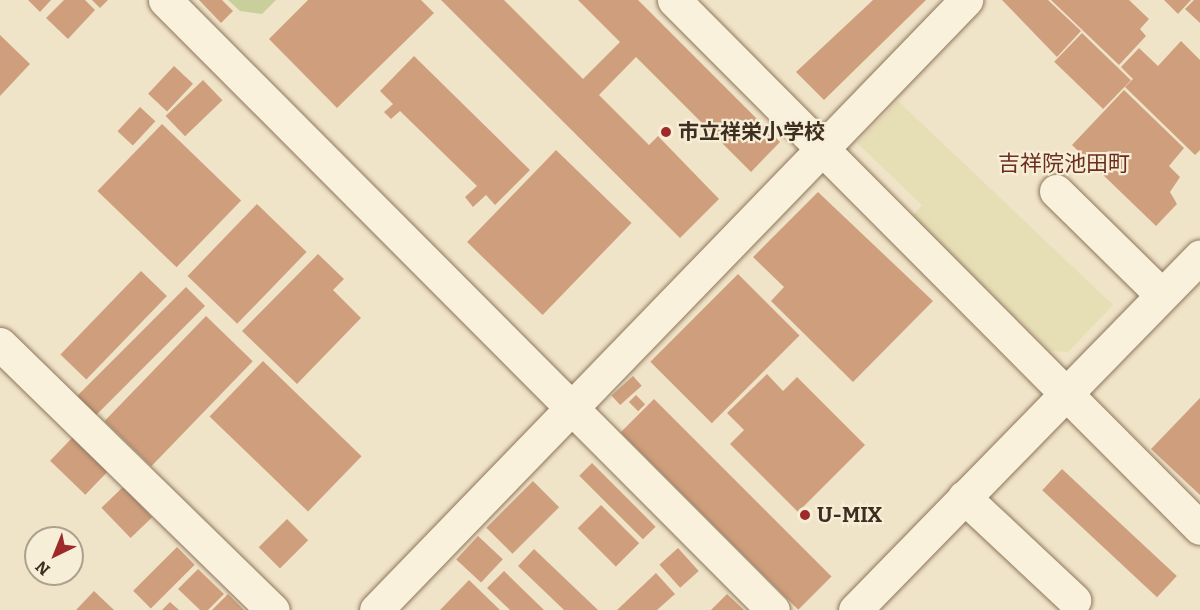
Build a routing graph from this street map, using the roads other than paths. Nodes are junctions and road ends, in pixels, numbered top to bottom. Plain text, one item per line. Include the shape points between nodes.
1 (165, 0) edge
2 (674, 0) edge
3 (966, 0) edge
4 (823, 147) junction
5 (1056, 191) dead end
6 (1200, 256) edge
7 (1162, 295) junction
8 (0, 344) edge
9 (1065, 393) junction
10 (569, 407) junction
11 (964, 497) junction
12 (1200, 528) edge
13 (1074, 600) dead end
14 (273, 610) edge
15 (376, 610) edge
16 (773, 610) edge
17 (855, 610) edge

1 - 10 street
2 - 4 street
3 - 4 street
4 - 9 street
4 - 10 street
5 - 7 street
6 - 7 street
7 - 9 street
8 - 14 street
9 - 11 street
9 - 12 street
10 - 15 street
10 - 16 street
11 - 13 street
11 - 17 street

